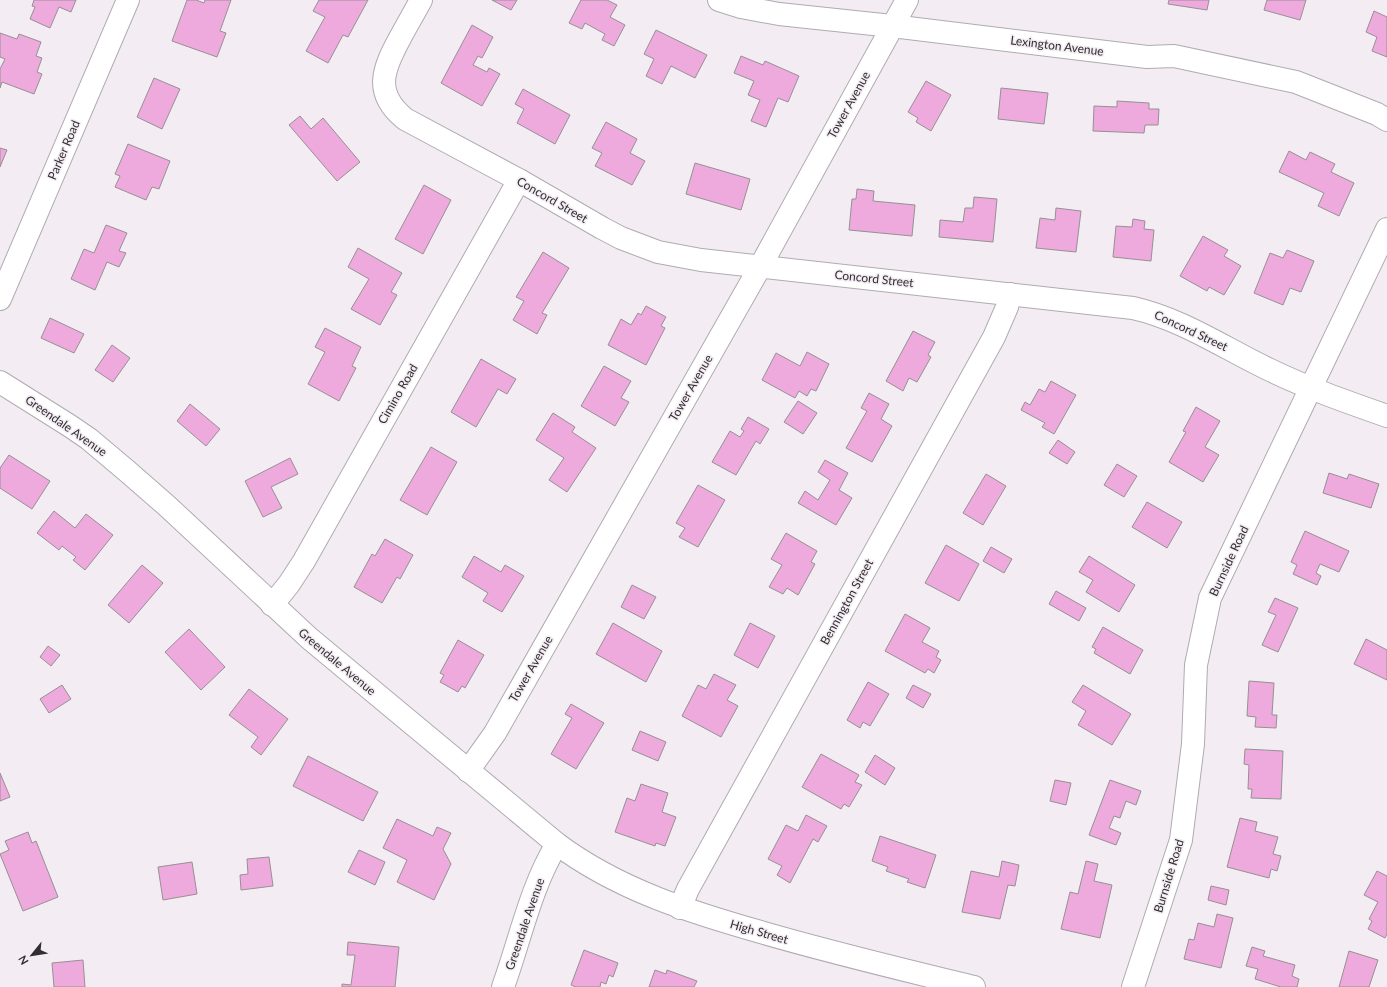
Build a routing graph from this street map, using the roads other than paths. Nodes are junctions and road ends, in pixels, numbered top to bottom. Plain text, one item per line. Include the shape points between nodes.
1 (128, 0) edge
2 (420, 0) edge
3 (719, 0) edge
4 (907, 0) edge
5 (892, 26) junction
6 (1387, 120) edge
7 (519, 180) junction
8 (1387, 229) edge
9 (760, 267) junction
10 (1010, 294) junction
11 (0, 299) edge
12 (0, 382) edge
13 (1312, 388) junction
14 (1387, 416) edge
15 (272, 605) junction
16 (468, 771) junction
17 (557, 844) junction
18 (680, 908) junction
19 (503, 987) edge
20 (974, 987) edge
21 (1133, 987) edge

1 - 11 street, Parker Road
2 - 7 street, Concord Street via 386,66 386,92 393,107 405,119
3 - 5 street, Lexington Avenue via 779,14
4 - 5 street, Tower Avenue
5 - 6 street, Lexington Avenue via 1147,58 1174,56 1296,82
5 - 9 street, Tower Avenue
7 - 9 street, Concord Street via 602,228 639,246 678,256
7 - 15 street, Cimino Road via 304,561
8 - 13 street, Burnside Road
9 - 10 street, Concord Street
9 - 16 street, Tower Avenue via 495,733
10 - 13 street, Concord Street via 1133,308 1159,315
10 - 18 street, Bennington Street via 994,337 690,883
12 - 15 street, Greendale Avenue via 89,439 166,505
13 - 14 street, Concord Street
13 - 21 street, Burnside Road via 1210,598 1196,665 1192,744 1181,840
15 - 16 street, Greendale Avenue
16 - 17 street, Greendale Avenue
17 - 18 street, High Street via 612,879
17 - 19 street, Greendale Avenue via 545,864 537,885
18 - 20 street, High Street via 827,951

